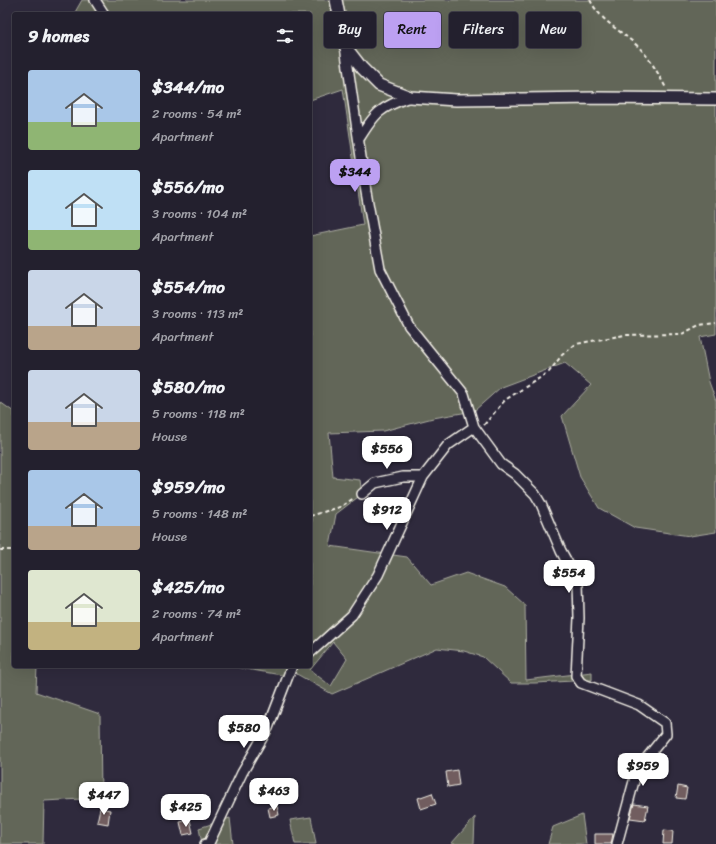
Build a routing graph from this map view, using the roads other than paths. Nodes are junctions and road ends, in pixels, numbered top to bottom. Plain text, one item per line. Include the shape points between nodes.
1 (95, 0) edge
2 (336, 0) edge
3 (103, 12) edge
4 (338, 12) edge
5 (345, 48) edge
6 (347, 48) edge
7 (410, 97) junction
8 (716, 99) edge
9 (359, 139) junction
10 (476, 430) junction
11 (422, 477) junction
12 (362, 494) road end
13 (312, 650) edge
14 (291, 668) edge
15 (205, 844) edge
16 (617, 844) edge

1 - 3 street
2 - 4 street
5 - 9 street
6 - 7 street via 379,85
7 - 8 street via 456,100
7 - 9 street via 389,104 374,116
9 - 10 street via 380,270 409,326 464,394
10 - 11 street via 448,446
10 - 16 street via 501,464 535,494 578,582 576,676 581,683 639,706 666,723 666,734 637,770
11 - 12 street via 403,477 375,483
11 - 13 street via 378,575 352,615
14 - 15 street via 268,728 242,773 209,843

